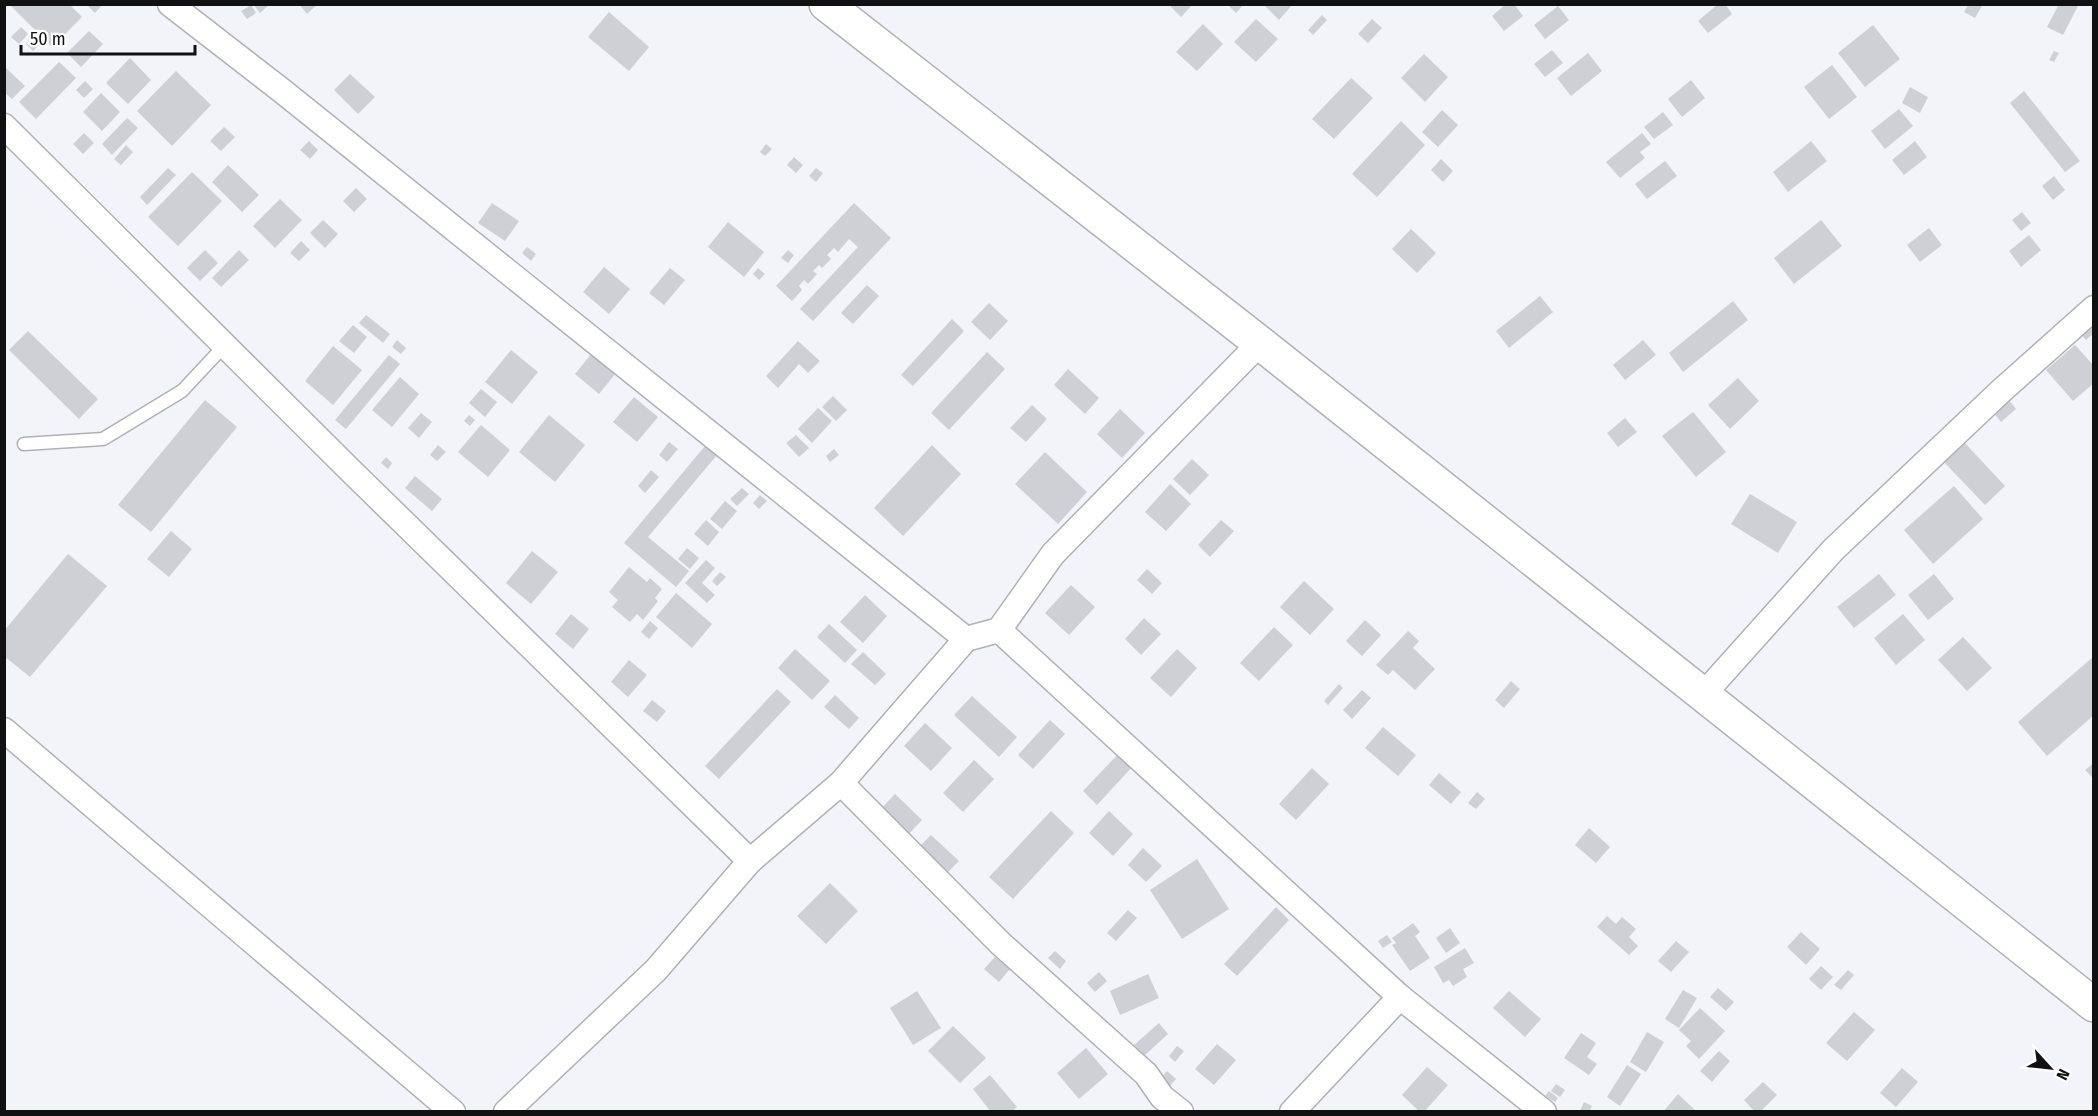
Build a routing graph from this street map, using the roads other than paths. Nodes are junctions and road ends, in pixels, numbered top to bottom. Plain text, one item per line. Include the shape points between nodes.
1 (170, 4) edge
2 (826, 4) edge
3 (4, 126) edge
4 (2094, 308) edge
5 (1260, 343) junction
6 (225, 345) junction
7 (24, 444) dead end
8 (999, 630) junction
9 (966, 639) junction
10 (1702, 696) junction
11 (4, 730) edge
12 (841, 783) junction
13 (750, 861) junction
14 (1400, 997) junction
15 (2094, 1005) edge
16 (453, 1112) edge
17 (506, 1112) edge
18 (1181, 1112) edge
19 (1292, 1112) edge
20 (1544, 1112) edge

1 - 9 street
2 - 5 highway
3 - 6 street
4 - 10 street via 1833,550
5 - 8 street via 1053,554
5 - 10 highway
6 - 7 lane via 182,391 103,439
6 - 13 street
8 - 9 street
8 - 14 street
9 - 12 street
10 - 15 highway
11 - 16 street
12 - 13 street
12 - 18 street via 1001,944 1146,1074 1162,1097
13 - 17 street via 656,970
14 - 19 street
14 - 20 street

